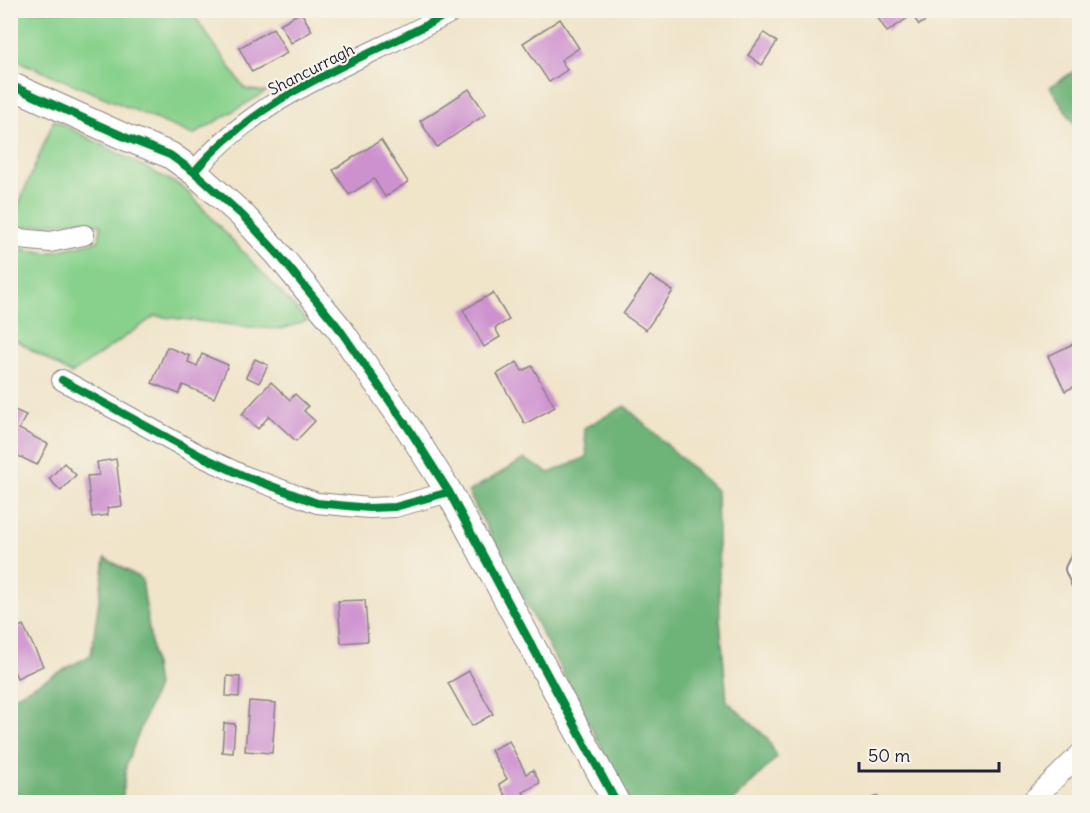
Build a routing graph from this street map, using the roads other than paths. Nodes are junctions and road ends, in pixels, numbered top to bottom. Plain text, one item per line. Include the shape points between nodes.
1 (455, 10) edge
2 (10, 85) edge
3 (194, 172) junction
4 (84, 235) dead end
5 (10, 238) edge
6 (62, 380) dead end
7 (449, 492) junction
8 (1080, 551) edge
9 (1080, 590) edge
10 (1080, 754) edge
11 (613, 801) edge
12 (1031, 802) edge

1 - 3 street, Shancurragh via 263,109 222,142
2 - 3 street via 170,155
3 - 7 street via 243,216 338,327
4 - 5 street via 50,242
6 - 7 street via 201,456 317,503 395,507
7 - 11 street
8 - 9 lane via 1071,569
10 - 12 street

